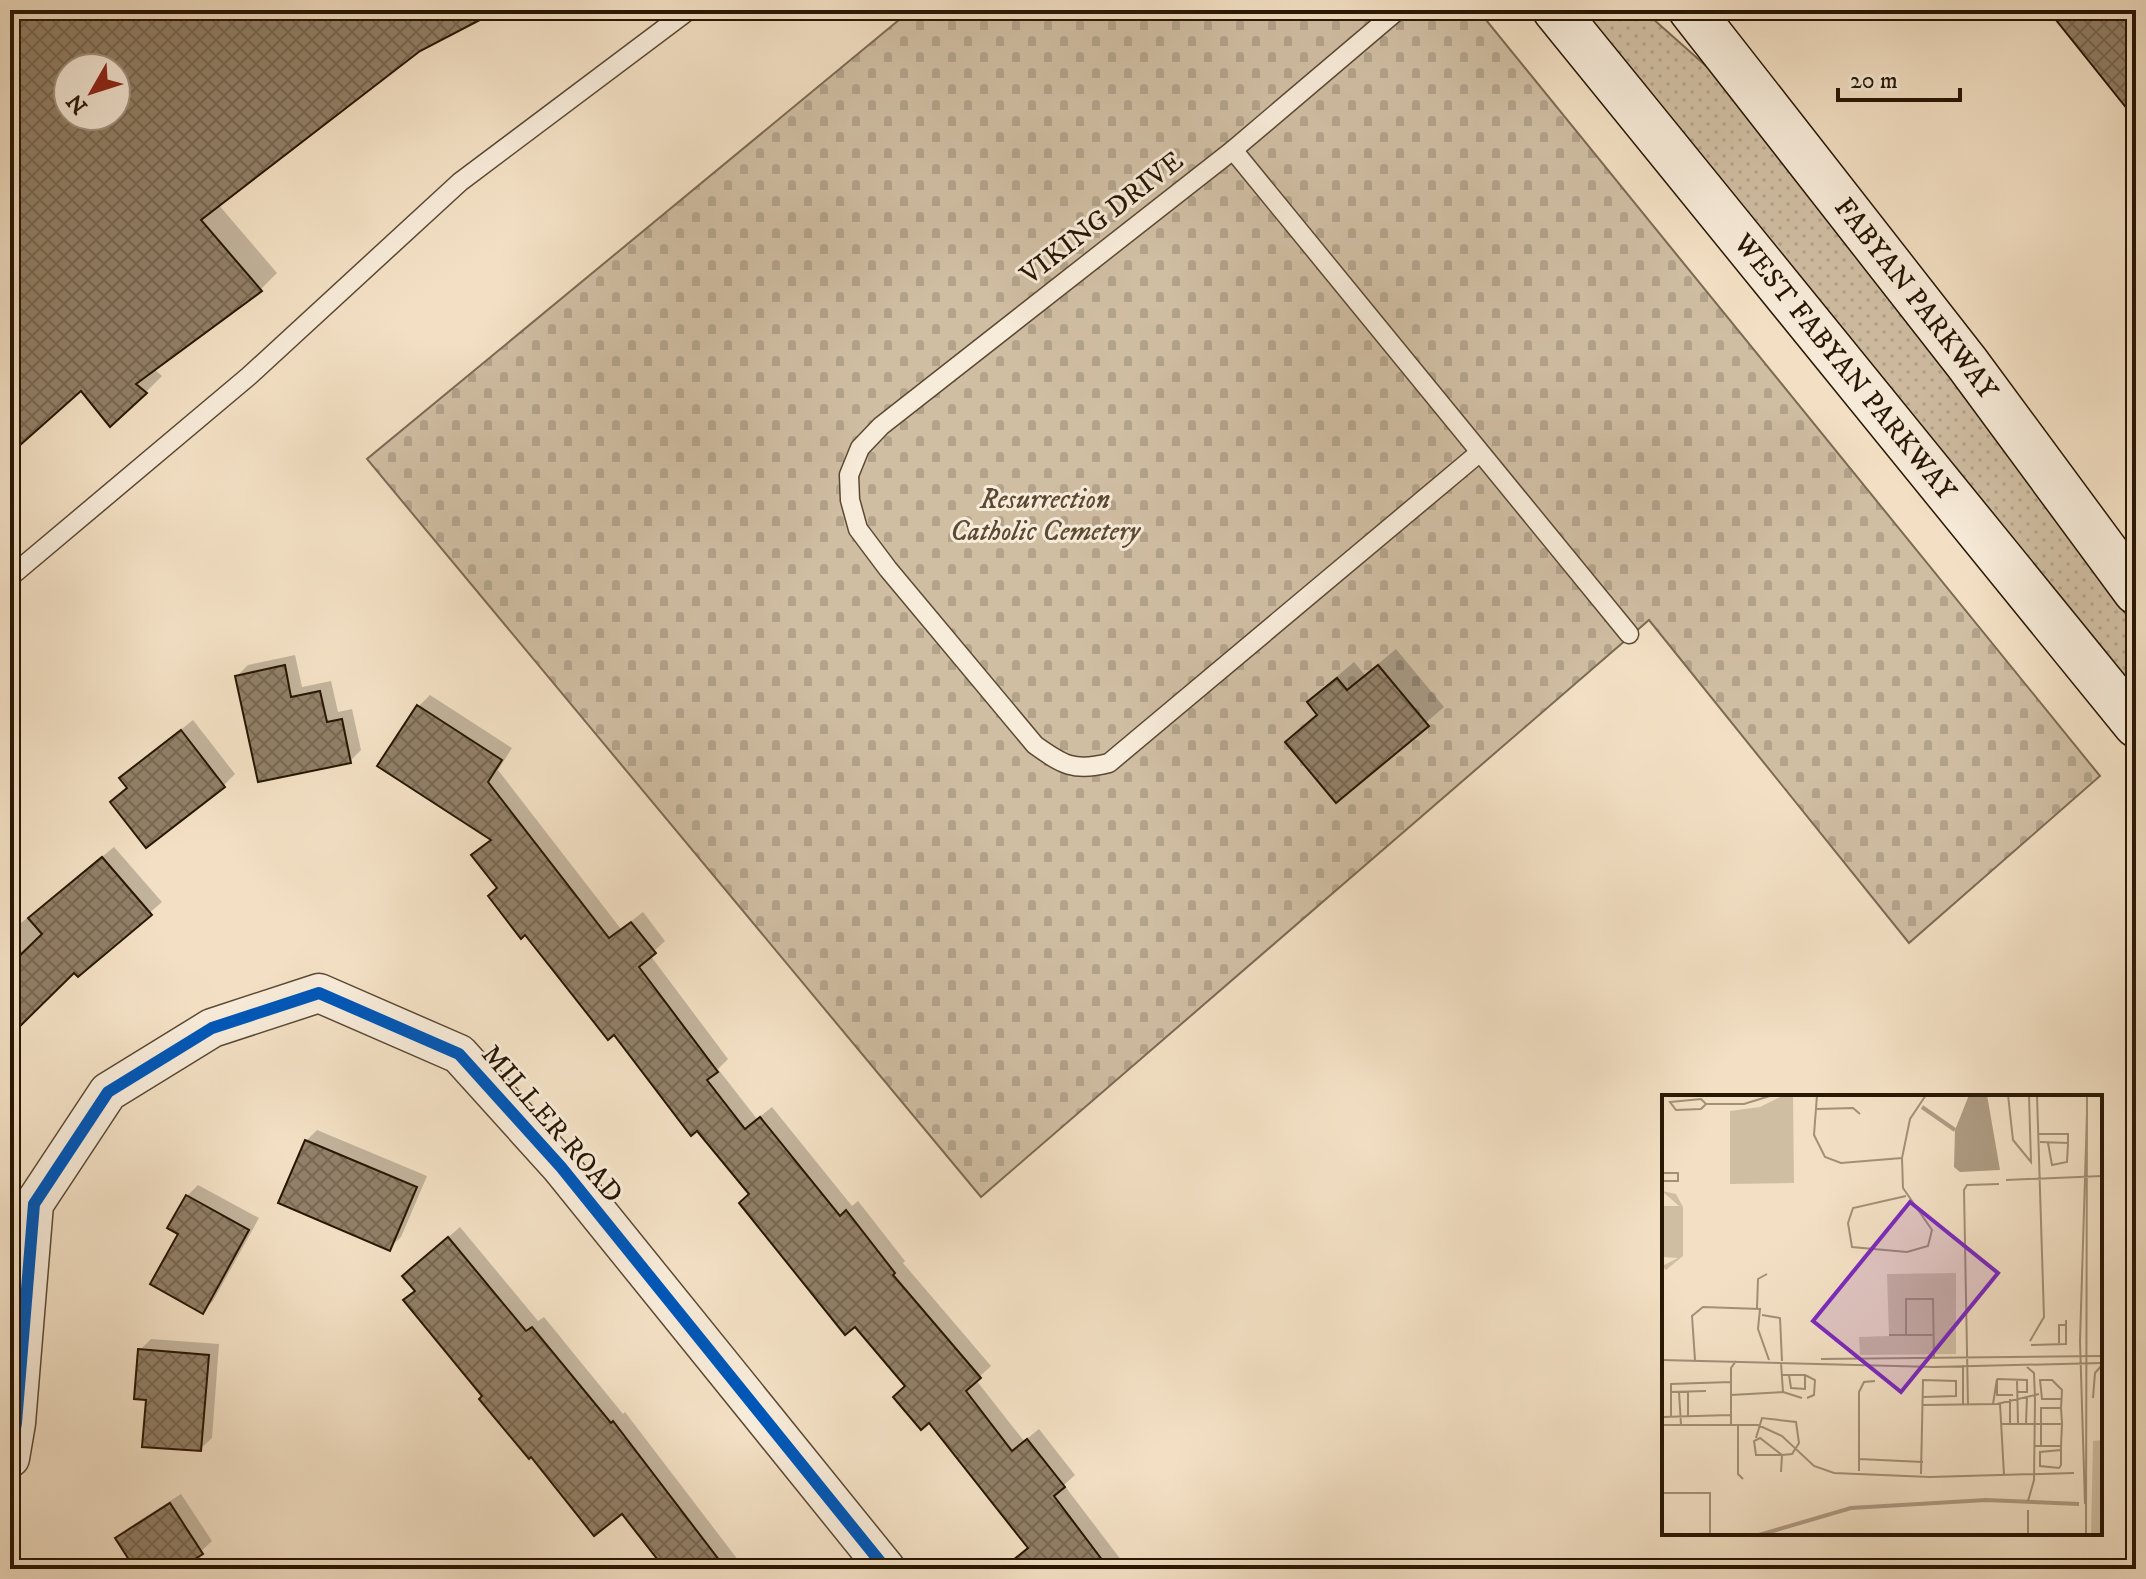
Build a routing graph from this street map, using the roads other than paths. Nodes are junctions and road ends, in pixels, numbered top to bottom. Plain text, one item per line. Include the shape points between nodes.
1 (689, 10) edge
2 (1398, 10) edge
3 (1555, 10) edge
4 (1691, 10) edge
5 (1233, 150) junction
6 (1479, 453) junction
7 (10, 577) edge
8 (2136, 592) edge
9 (1629, 634) dead end
10 (2136, 725) edge
11 (10, 1458) edge
12 (886, 1569) edge

1 - 7 lane via 460,182 249,376
2 - 5 lane, VIKING DRIVE
3 - 10 main road, WEST FABYAN PARKWAY
4 - 8 main road, FABYAN PARKWAY via 1967,363
5 - 6 lane
5 - 6 lane, VIKING DRIVE via 881,426 860,448 849,475 850,500 858,529 888,569 1035,745 1061,764 1085,769 1109,763
6 - 9 lane
11 - 12 street, MILLER ROAD via 34,1204 83,1129 108,1092 212,1028 319,993 459,1054 561,1167

